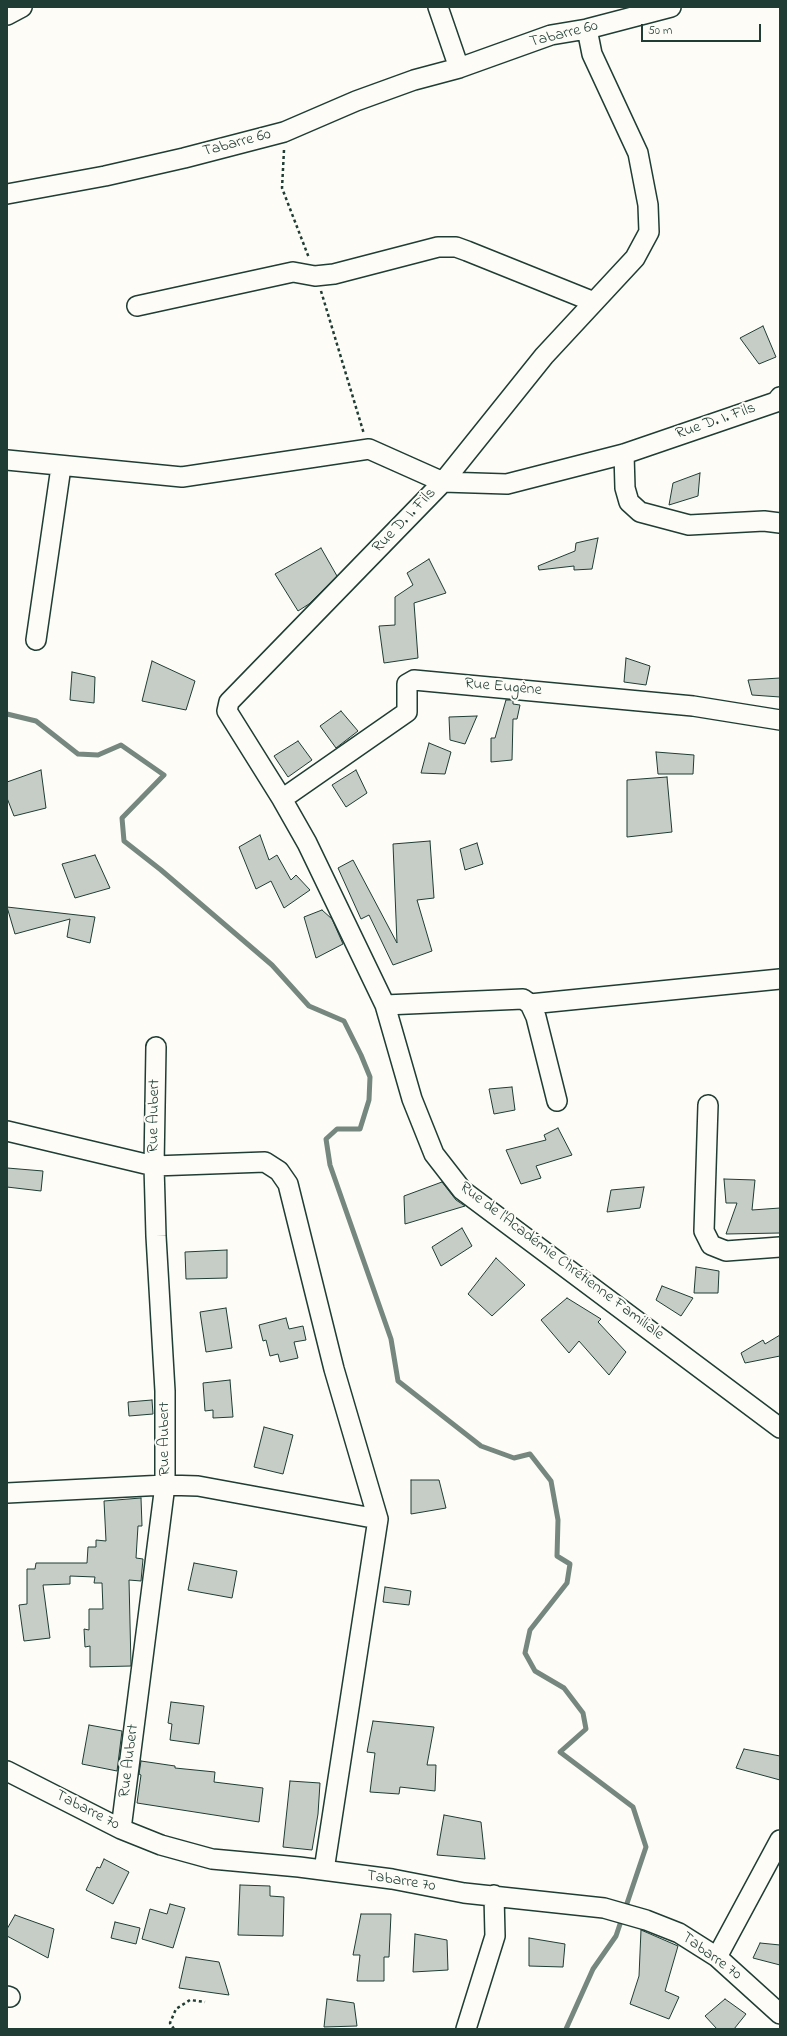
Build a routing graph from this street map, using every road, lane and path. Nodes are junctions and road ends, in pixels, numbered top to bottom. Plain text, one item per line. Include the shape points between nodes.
1 (22, 7) edge
2 (438, 7) edge
3 (671, 7) edge
4 (7, 15) edge
5 (587, 29) junction
6 (459, 68) junction
7 (7, 194) edge
8 (594, 302) junction
9 (137, 306) dead end
10 (779, 401) edge
11 (624, 454) junction
12 (7, 460) edge
13 (61, 466) junction
14 (443, 482) junction
15 (780, 522) edge
16 (36, 640) dead end
17 (227, 711) joint
18 (780, 720) edge
19 (282, 799) junction
20 (780, 979) edge
21 (530, 1004) junction
22 (385, 1005) junction
23 (156, 1047) dead end
24 (557, 1101) dead end
25 (708, 1105) dead end
26 (7, 1131) edge
27 (154, 1166) junction
28 (780, 1247) edge
29 (780, 1428) edge
30 (165, 1485) junction
31 (7, 1493) edge
32 (378, 1519) junction
33 (7, 1771) edge
34 (121, 1829) junction
35 (780, 1840) edge
36 (324, 1870) junction
37 (494, 1895) junction
38 (717, 1958) junction
39 (205, 2002) dead end
40 (780, 2014) edge
41 (174, 2029) edge
42 (466, 2029) edge

1 - 4 street
2 - 6 street
3 - 5 street, Tabarre 60
5 - 6 street, Tabarre 60 via 551,35
5 - 8 street via 592,54 638,153 648,205 650,232 634,258
6 - 7 street, Tabarre 60 via 414,80 356,101 284,132 112,175
8 - 9 street via 456,247 438,247 334,274 315,276 293,272
8 - 14 street via 544,356
10 - 11 street, Rue D. I. Fils
11 - 14 street, Rue D. I. Fils via 506,484
11 - 15 street via 625,488 629,502 640,512 689,525
12 - 13 street
13 - 14 street via 182,477 369,449
13 - 16 street
14 - 17 street, Rue D. I. Fils via 229,702
17 - 19 street, Rue de l'Académie Chrétienne Familiale
18 - 19 street, Rue Eugène via 693,706 414,680 407,684 407,712
19 - 22 street, Rue de l'Académie Chrétienne Familiale via 307,843
20 - 21 street
21 - 22 street via 522,999
21 - 24 street via 536,1017
22 - 29 street, Rue de l'Académie Chrétienne Familiale via 412,1099 434,1154 462,1190
23 - 27 street, Rue Aubert
25 - 28 street via 704,1232 711,1245 726,1251
26 - 27 street
27 - 30 street, Rue Aubert via 165,1391
27 - 32 street via 265,1162 279,1171 288,1184 334,1369
30 - 31 street
30 - 32 street via 198,1486
30 - 34 street, Rue Aubert
32 - 36 street
33 - 34 street, Tabarre 70
34 - 36 street, Tabarre 70 via 161,1845 212,1858
35 - 38 street
36 - 37 street, Tabarre 70 via 392,1879 464,1893
37 - 38 street, Tabarre 70 via 604,1908 624,1913 679,1933
37 - 42 street via 495,1936
38 - 40 street, Tabarre 70
39 - 41 path via 190,2000 176,2009 170,2023

